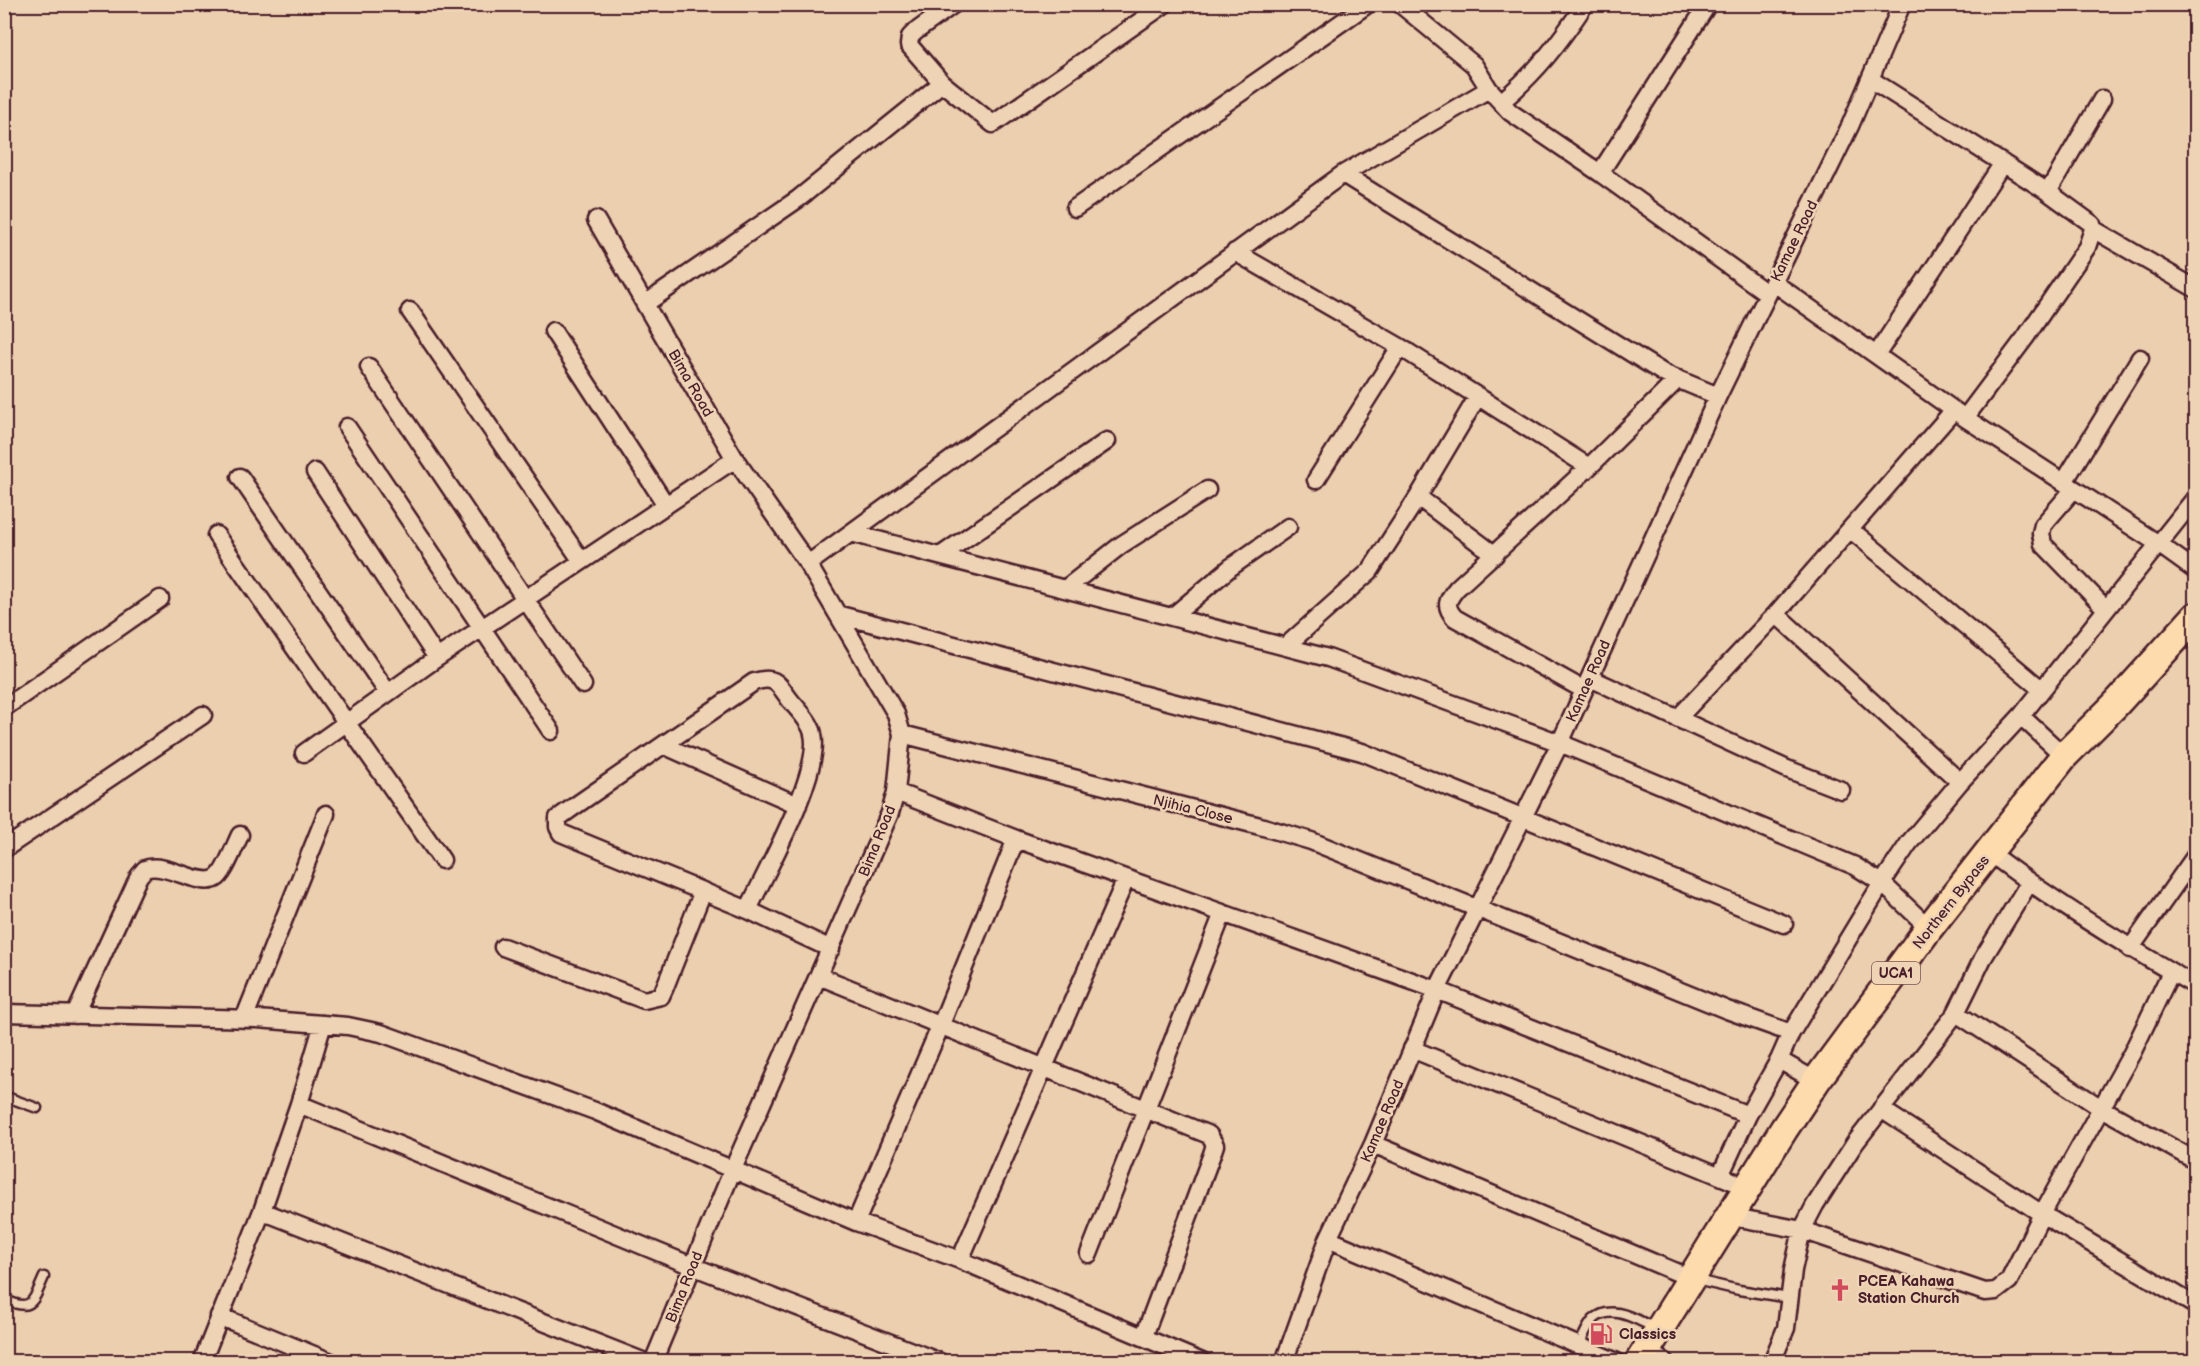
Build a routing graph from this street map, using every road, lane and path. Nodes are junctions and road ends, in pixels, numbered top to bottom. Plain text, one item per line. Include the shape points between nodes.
1 (954, 4) edge
2 (1165, 4) edge
3 (1368, 4) edge
4 (1400, 4) edge
5 (1585, 4) edge
6 (1708, 4) edge
7 (1902, 4) edge
8 (1870, 79) junction
9 (942, 83) junction
10 (1489, 89) junction
11 (2102, 99) dead end
12 (1501, 102) junction
13 (2003, 163) junction
14 (1600, 173) junction
15 (1343, 174) junction
16 (2048, 192) junction
17 (1075, 208) dead end
18 (596, 220) dead end
19 (2094, 230) junction
20 (1235, 252) junction
21 (1771, 288) junction
22 (2196, 290) edge
23 (645, 304) junction
24 (410, 311) dead end
25 (553, 331) dead end
26 (1400, 347) junction
27 (1877, 354) junction
28 (2140, 358) dead end
29 (369, 366) dead end
30 (1678, 379) junction
31 (1478, 396) junction
32 (1718, 396) junction
33 (1960, 414) junction
34 (347, 427) dead end
35 (1107, 441) dead end
36 (735, 459) junction
37 (1589, 467) junction
38 (315, 472) dead end
39 (240, 477) dead end
40 (1316, 480) dead end
41 (2069, 485) junction
42 (1207, 490) dead end
43 (1418, 497) junction
44 (2196, 497) edge
45 (666, 505) junction
46 (1288, 527) dead end
47 (1850, 528) junction
48 (851, 533) junction
49 (216, 535) dead end
50 (2157, 543) junction
51 (1495, 555) junction
52 (940, 556) junction
53 (581, 560) junction
54 (808, 564) junction
55 (2196, 571) edge
56 (1065, 589) junction
57 (160, 599) dead end
58 (526, 599) junction
59 (2105, 609) junction
60 (1776, 614) junction
61 (840, 615) junction
62 (1173, 616) junction
63 (2196, 616) edge
64 (482, 628) junction
65 (1286, 646) junction
66 (437, 658) junction
67 (1587, 684) junction
68 (583, 685) dead end
69 (2041, 689) junction
70 (388, 693) junction
71 (4, 708) edge
72 (203, 715) dead end
73 (2021, 716) junction
74 (1678, 718) junction
75 (346, 724) junction
76 (551, 731) dead end
77 (902, 734) junction
78 (1560, 742) junction
79 (663, 745) junction
80 (304, 753) dead end
81 (2064, 756) junction
82 (1960, 782) junction
83 (1841, 790) dead end
84 (896, 792) junction
85 (798, 805) junction
86 (326, 814) dead end
87 (1523, 818) junction
88 (240, 835) dead end
89 (1016, 839) junction
90 (4, 849) edge
91 (1990, 853) junction
92 (2196, 855) edge
93 (442, 860) dead end
94 (1126, 879) junction
95 (1882, 882) junction
96 (2029, 883) junction
97 (704, 891) junction
98 (1476, 908) junction
99 (748, 910) junction
100 (1222, 913) junction
101 (1784, 924) dead end
102 (1929, 928) junction
103 (503, 947) dead end
104 (831, 949) junction
105 (2130, 949) junction
106 (2171, 972) junction
107 (819, 976) junction
108 (2196, 986) edge
109 (1437, 990) junction
110 (4, 1013) edge
111 (1956, 1013) junction
112 (75, 1015) junction
113 (244, 1019) junction
114 (323, 1024) junction
115 (940, 1027) junction
116 (1791, 1033) junction
117 (1412, 1049) junction
118 (1779, 1060) junction
119 (1043, 1069) junction
120 (1816, 1081) junction
121 (4, 1096) edge
122 (299, 1104) junction
123 (37, 1108) dead end
124 (2101, 1108) junction
125 (1881, 1109) junction
126 (1145, 1110) junction
127 (1748, 1115) junction
128 (1373, 1144) junction
129 (2196, 1161) edge
130 (733, 1170) junction
131 (1720, 1176) junction
132 (1747, 1187) junction
133 (262, 1211) junction
134 (2042, 1215) junction
135 (1729, 1216) junction
136 (856, 1222) junction
137 (1802, 1230) junction
138 (1328, 1239) junction
139 (1089, 1254) dead end
140 (960, 1260) junction
141 (692, 1266) junction
142 (44, 1277) dead end
143 (1690, 1278) junction
144 (1789, 1298) junction
145 (4, 1299) edge
146 (2196, 1306) edge
147 (219, 1316) junction
148 (1144, 1336) junction
149 (1579, 1345) junction
150 (1652, 1351) edge
151 (202, 1362) edge
152 (332, 1362) edge
153 (645, 1362) edge
154 (653, 1362) edge
155 (940, 1362) edge
156 (1202, 1362) edge
157 (1284, 1362) edge
158 (1617, 1362) edge
159 (1772, 1362) edge

1 - 9 street via 910,37 909,45
2 - 9 street via 993,124
3 - 17 street
4 - 10 street via 1474,65
5 - 12 street via 1550,55
6 - 14 street
7 - 8 street, Kamae Road
8 - 13 street
8 - 21 street, Kamae Road
9 - 23 street via 798,199
10 - 12 street
10 - 15 street
11 - 16 street
12 - 14 street
13 - 16 street
13 - 27 street
14 - 21 street
15 - 20 street
15 - 30 street via 1566,314
16 - 19 street via 2088,219
18 - 23 street, Bima Road
19 - 22 street
19 - 33 street via 2087,247 2025,338
20 - 26 street
20 - 48 street
21 - 27 street
21 - 32 street, Kamae Road
23 - 36 street, Bima Road
24 - 53 street
25 - 45 street
26 - 31 street
26 - 40 street
27 - 33 street
28 - 41 street
29 - 58 street
30 - 32 street
30 - 37 street
31 - 37 street
31 - 43 street
32 - 67 street, Kamae Road
33 - 41 street
33 - 47 street
34 - 64 street
35 - 52 street
36 - 45 street
36 - 54 street, Bima Road
37 - 51 street
38 - 66 street
39 - 70 street
41 - 50 street
41 - 59 street via 2043,525 2043,543
42 - 56 street via 1121,545
43 - 51 street
43 - 65 street via 1370,571
44 - 50 street
45 - 53 street
46 - 62 street via 1231,567
47 - 60 street
47 - 69 street
48 - 52 street
48 - 54 street
49 - 75 street
50 - 55 street
50 - 59 street
51 - 67 street via 1457,588 1450,597 1448,610 1455,618
52 - 56 street
53 - 58 street
54 - 61 street, Bima Road
56 - 62 street
57 - 71 street
58 - 64 street
58 - 68 street
59 - 69 street
60 - 74 street
60 - 82 street
61 - 77 street, Bima Road via 896,714
61 - 87 street via 1362,752
62 - 65 street
63 - 81 main road, Northern Bypass / UCA1
64 - 66 street
64 - 76 street
65 - 78 street
66 - 70 street
67 - 74 street
67 - 78 street, Kamae Road
69 - 73 street
70 - 75 street
72 - 90 street
73 - 81 street
73 - 82 street
74 - 83 street
75 - 80 street
75 - 93 street
77 - 84 street, Bima Road
77 - 98 street, Njihia Close via 1291,835
78 - 87 street, Kamae Road
78 - 95 street via 1855,866
79 - 85 street
79 - 85 street via 754,682 765,678 776,681 813,730 816,747
79 - 97 street via 558,818 558,827 561,833
81 - 91 main road, Northern Bypass / UCA1
82 - 95 street
84 - 89 street
84 - 104 street, Bima Road
85 - 99 street
86 - 113 street
87 - 98 street, Kamae Road
87 - 101 street
88 - 112 street via 219,876 211,880 160,866 145,869
89 - 94 street
89 - 115 street
91 - 96 street
91 - 102 main road, Northern Bypass / UCA1
92 - 105 street
94 - 100 street
94 - 119 street
95 - 102 street
95 - 116 street
96 - 105 street
96 - 111 street via 1983,958
97 - 99 street
97 - 103 street via 665,987 653,999 644,1000
98 - 109 street, Kamae Road
98 - 116 street, Njihia Close
99 - 104 street
100 - 109 street
100 - 126 street
102 - 120 main road, Northern Bypass / UCA1
104 - 107 street, Bima Road
105 - 106 street
106 - 108 street
106 - 124 street
107 - 115 street
107 - 130 street, Bima Road
109 - 117 street, Kamae Road
109 - 127 street
110 - 112 street
111 - 124 street
111 - 125 street
112 - 113 street
113 - 114 street
114 - 122 street
114 - 130 street via 381,1033 594,1111
115 - 119 street
115 - 136 street
116 - 118 street
117 - 128 street, Kamae Road
117 - 131 street
118 - 120 street
118 - 127 street
119 - 126 street
119 - 140 street
120 - 132 main road, Northern Bypass / UCA1
121 - 123 lane
122 - 133 street
122 - 141 street
124 - 129 street
124 - 134 street
125 - 134 street
125 - 137 street via 1836,1172
126 - 139 street
126 - 148 street via 1209,1135 1215,1144
127 - 131 street
128 - 138 street, Kamae Road
128 - 143 street
130 - 136 street
130 - 141 street, Bima Road
131 - 132 street
132 - 135 main road, Northern Bypass / UCA1
133 - 147 street
133 - 153 street
134 - 137 street via 2008,1281 1996,1291 1985,1292
134 - 146 street
135 - 137 street
135 - 143 main road, Northern Bypass / UCA1
136 - 140 street
137 - 144 street
138 - 149 street
138 - 157 street, Kamae Road
140 - 148 street
141 - 154 street, Bima Road
141 - 155 street
142 - 145 lane via 33,1302 17,1306
143 - 144 lane
143 - 150 main road, Northern Bypass / UCA1
144 - 159 street via 1786,1328
147 - 151 street
147 - 152 street
148 - 156 street
149 - 150 lane via 1592,1320 1617,1311
149 - 158 street

